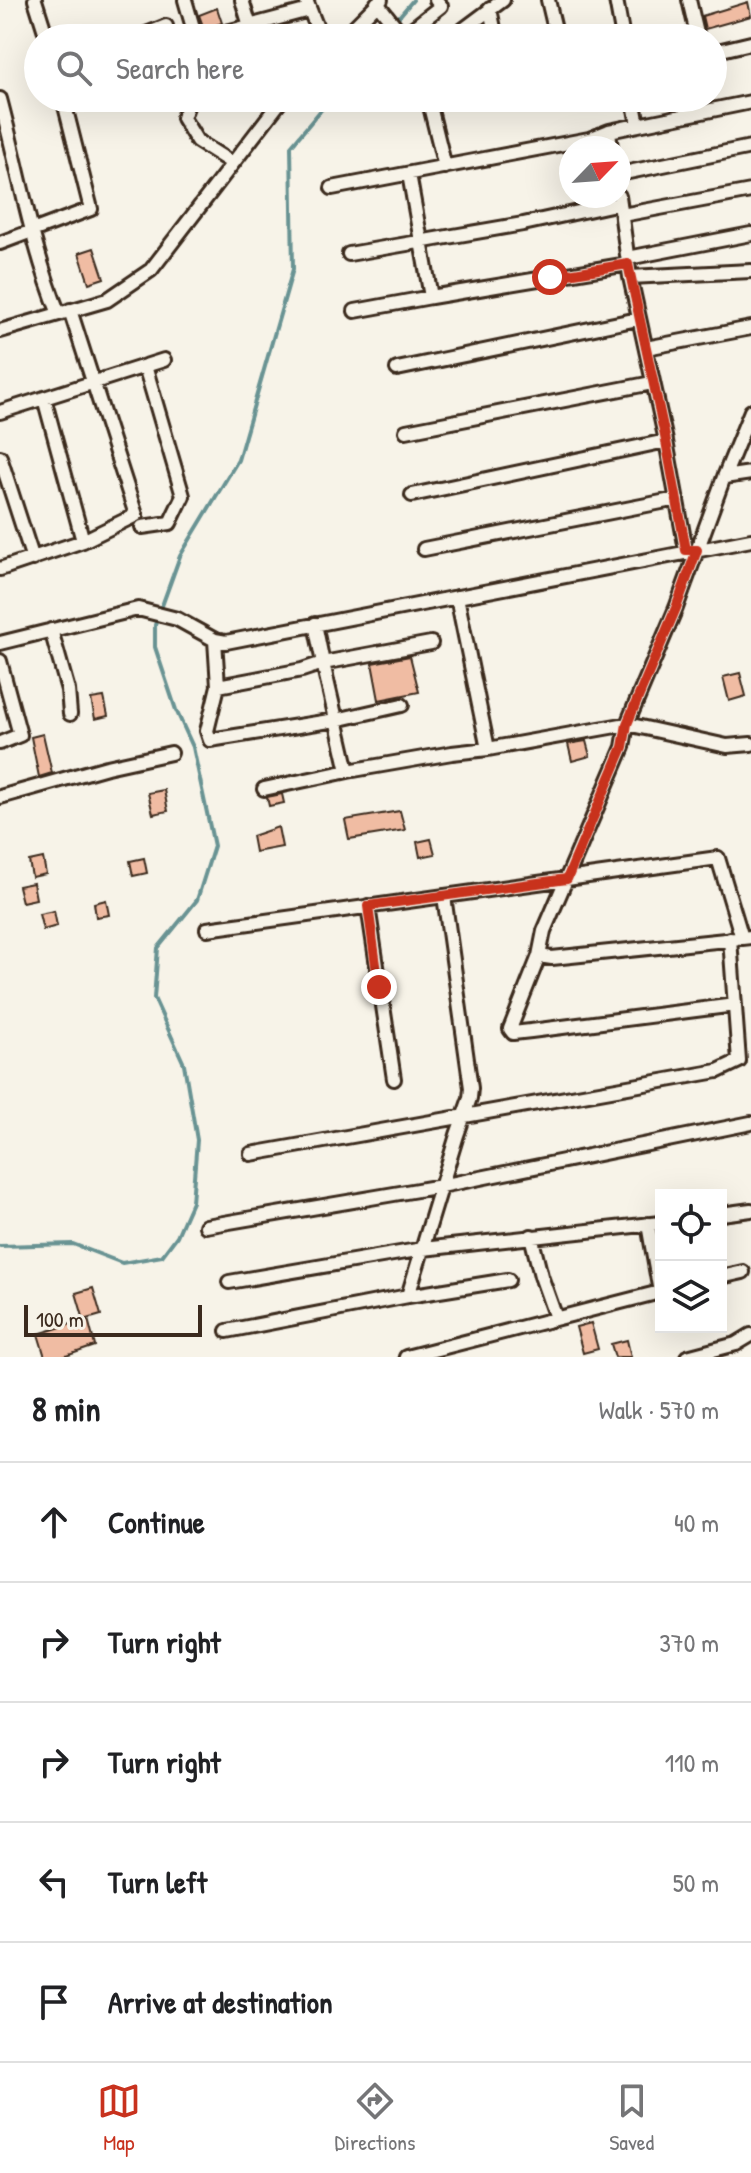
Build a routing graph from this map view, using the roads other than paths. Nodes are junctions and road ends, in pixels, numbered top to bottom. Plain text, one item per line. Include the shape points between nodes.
1 (35, 0) edge
2 (185, 0) edge
3 (242, 0) edge
4 (436, 0) edge
5 (503, 0) edge
6 (548, 0) edge
7 (616, 0) edge
8 (689, 0) edge
9 (379, 2) edge
10 (308, 5) edge
11 (490, 9) junction
12 (43, 24) edge
13 (192, 24) edge
14 (249, 24) edge
15 (256, 24) edge
16 (315, 24) edge
17 (357, 24) edge
18 (393, 24) edge
19 (417, 24) edge
20 (470, 24) edge
21 (493, 24) edge
22 (554, 24) edge
23 (620, 24) edge
24 (695, 24) edge
25 (751, 43) edge
26 (727, 49) edge
27 (0, 99) edge
28 (751, 102) edge
29 (727, 107) edge
30 (67, 112) edge
31 (185, 112) edge
32 (272, 112) edge
33 (432, 112) edge
34 (636, 112) edge
35 (702, 112) edge
36 (638, 125) junction
37 (609, 131) junction
38 (610, 136) edge
39 (751, 147) edge
40 (232, 163) junction
41 (445, 167) junction
42 (631, 172) edge
43 (409, 174) junction
44 (332, 188) dead end
45 (751, 191) edge
46 (631, 204) edge
47 (604, 208) edge
48 (620, 208) edge
49 (33, 232) junction
50 (751, 234) edge
51 (0, 243) edge
52 (420, 243) junction
53 (349, 254) dead end
54 (629, 266) junction
55 (751, 271) edge
56 (431, 297) junction
57 (355, 311) dead end
58 (64, 312) junction
59 (638, 319) junction
60 (751, 328) edge
61 (0, 331) edge
62 (646, 348) junction
63 (164, 360) dead end
64 (145, 366) junction
65 (397, 369) dead end
66 (94, 382) junction
67 (652, 383) junction
68 (44, 398) junction
69 (0, 412) edge
70 (750, 416) edge
71 (406, 431) dead end
72 (666, 441) junction
73 (0, 457) edge
74 (751, 473) edge
75 (724, 477) junction
76 (412, 495) dead end
77 (677, 499) junction
78 (142, 527) dead end
79 (751, 540) edge
80 (83, 541) junction
81 (424, 549) dead end
82 (691, 550) junction
83 (33, 559) junction
84 (0, 569) edge
85 (457, 597) junction
86 (315, 624) junction
87 (51, 630) junction
88 (215, 640) junction
89 (0, 643) edge
90 (431, 643) dead end
91 (0, 661) edge
92 (323, 663) junction
93 (218, 686) junction
94 (402, 705) dead end
95 (70, 714) dead end
96 (336, 720) junction
97 (627, 724) junction
98 (0, 743) edge
99 (751, 744) edge
100 (488, 749) junction
101 (171, 753) dead end
102 (348, 771) junction
103 (264, 789) dead end
104 (0, 797) edge
105 (567, 879) junction
106 (444, 896) junction
107 (368, 906) junction
108 (207, 929) dead end
109 (741, 938) edge
110 (539, 956) junction
111 (735, 1005) junction
112 (394, 1079) dead end
113 (464, 1115) junction
114 (751, 1123) edge
115 (251, 1154) dead end
116 (441, 1186) junction
117 (751, 1210) edge
118 (727, 1213) edge
119 (654, 1224) edge
120 (206, 1226) dead end
121 (531, 1236) junction
122 (423, 1249) junction
123 (658, 1261) edge
124 (743, 1272) dead end
125 (727, 1276) edge
126 (508, 1280) dead end
127 (229, 1282) dead end
128 (655, 1293) edge
129 (408, 1296) junction
130 (556, 1318) junction
131 (227, 1331) dead end
132 (751, 1335) edge
133 (738, 1351) edge
134 (406, 1357) edge
135 (687, 1357) edge

1 - 12 street
2 - 13 street
3 - 14 street
4 - 19 street via 441,6
5 - 11 street
6 - 22 street
7 - 23 street
8 - 24 street
9 - 17 street
9 - 18 street
10 - 15 street
10 - 16 street
11 - 20 street
11 - 21 street
25 - 26 street
27 - 49 street
28 - 29 street
30 - 49 street via 91,209
31 - 40 street via 183,118 197,141
32 - 40 street
33 - 41 street
34 - 36 street
35 - 36 street
36 - 37 street
37 - 38 street
37 - 41 street
39 - 42 street
40 - 58 street via 151,270 107,300
41 - 43 street
43 - 44 street
43 - 52 street
45 - 46 street
47 - 52 street
48 - 54 street
49 - 51 street
49 - 58 street via 50,292
50 - 54 street
52 - 53 street
52 - 56 street
54 - 55 street
54 - 56 street
54 - 59 street
56 - 57 street
58 - 61 street
58 - 66 street
59 - 62 street
59 - 65 street
60 - 62 street
62 - 67 street
63 - 64 street
64 - 66 street
64 - 78 street via 183,496 170,523
66 - 68 street
66 - 80 street via 136,515
67 - 71 street
67 - 72 street
68 - 69 street
68 - 80 street
70 - 75 street
72 - 76 street
72 - 77 street
73 - 83 street
74 - 75 street
75 - 82 street
77 - 81 street
77 - 82 street
79 - 82 street
80 - 83 street
82 - 85 street
82 - 97 street via 676,608
83 - 84 street
85 - 86 street
85 - 100 street
86 - 88 street
86 - 92 street
87 - 88 street via 138,609 177,619
87 - 89 street
87 - 95 street
88 - 93 street
90 - 92 street
91 - 98 street via 20,735
92 - 93 street
92 - 96 street
93 - 96 street via 207,731 210,740
94 - 96 street
96 - 102 street
97 - 99 street via 727,746
97 - 100 street
97 - 105 street via 623,747
100 - 102 street
101 - 104 street
102 - 103 street
105 - 106 street
105 - 109 street via 718,858
105 - 110 street
106 - 107 street
106 - 113 street via 471,1088
107 - 108 street
107 - 112 street
109 - 110 street
109 - 111 street
110 - 111 street via 510,1029 513,1033
111 - 113 street via 739,1061 718,1071
113 - 115 street
113 - 116 street
114 - 116 street
116 - 120 street
116 - 122 street
117 - 118 street
119 - 121 street
119 - 123 street
121 - 122 street
121 - 130 street
122 - 127 street
122 - 129 street
124 - 125 street
126 - 129 street
128 - 130 street
129 - 131 street
130 - 134 street
132 - 133 street
133 - 135 street

